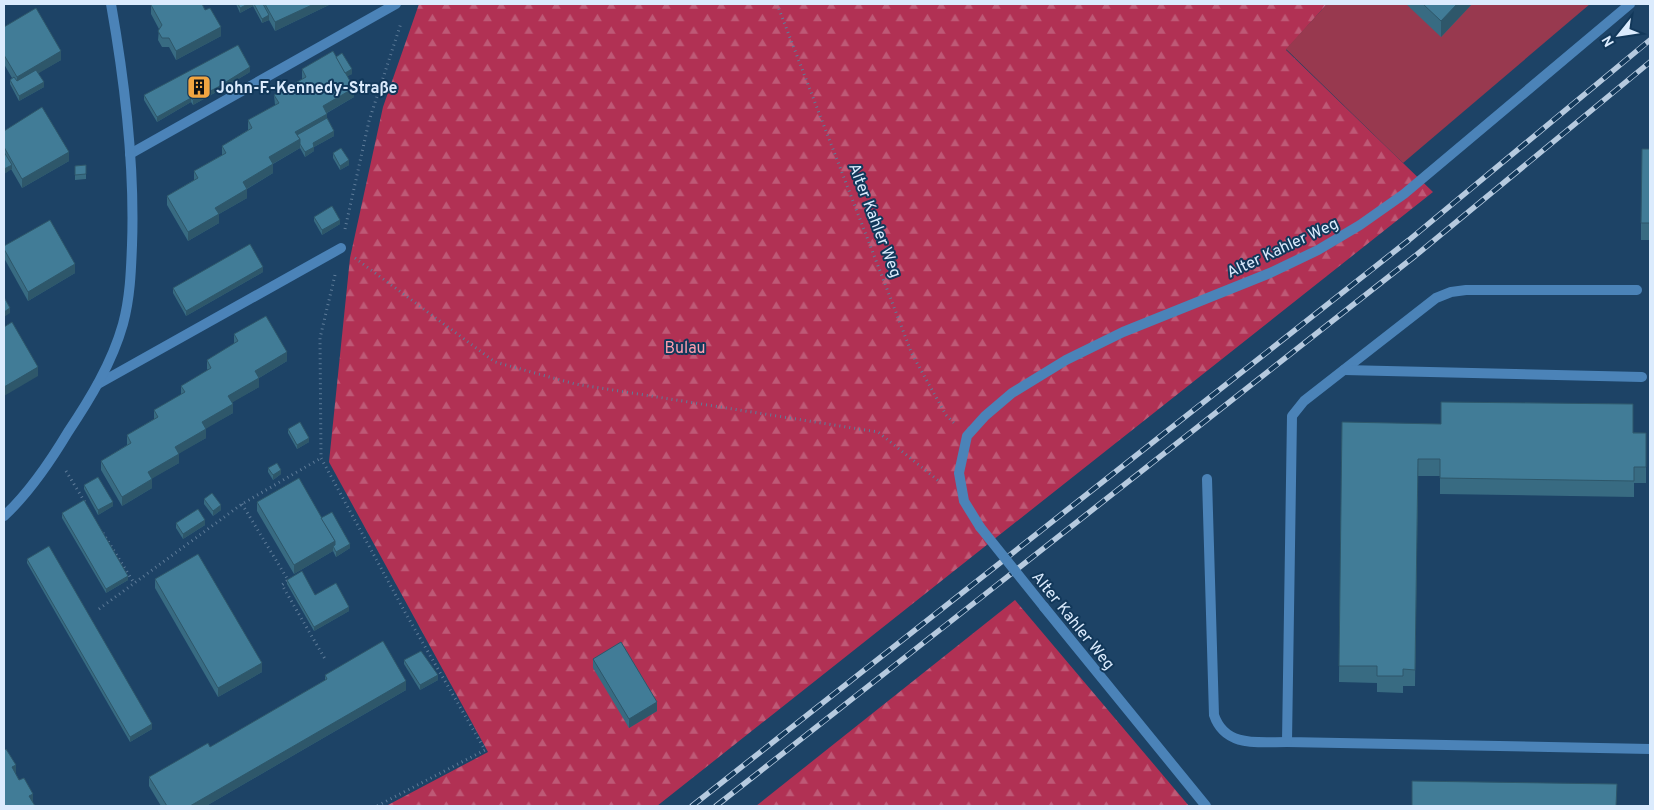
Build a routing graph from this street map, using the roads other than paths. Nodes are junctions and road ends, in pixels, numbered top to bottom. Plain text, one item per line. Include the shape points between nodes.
1 (111, 4) edge
2 (396, 4) edge
3 (1630, 4) edge
4 (130, 154) junction
5 (341, 248) road end
6 (1637, 290) dead end
7 (1344, 370) junction
8 (1642, 378) dead end
9 (97, 384) junction
10 (1207, 479) dead end
11 (4, 516) edge
12 (1287, 742) junction
13 (1650, 749) edge
14 (1206, 806) edge

1 - 4 street via 124,84
2 - 4 street
3 - 14 street, Alter Kahler Weg, bridge via 1404,194 1360,225 1270,273 1123,332 1066,360 1012,393 967,436 958,473 964,501 980,527
4 - 9 street via 133,198 129,289 122,324
5 - 9 street
6 - 7 street via 1451,292 1436,298
7 - 8 street
7 - 12 street via 1304,401 1292,416
9 - 11 street via 55,453
10 - 12 street via 1214,715 1225,734 1238,741
12 - 13 street

